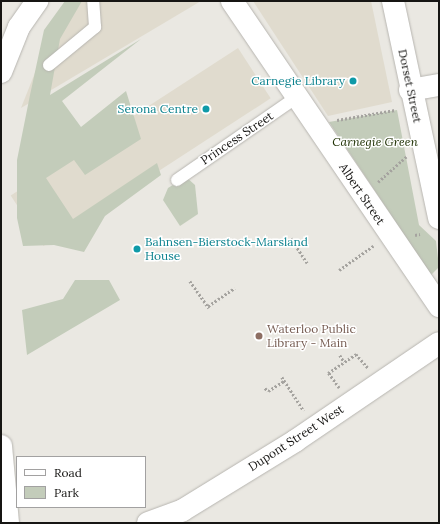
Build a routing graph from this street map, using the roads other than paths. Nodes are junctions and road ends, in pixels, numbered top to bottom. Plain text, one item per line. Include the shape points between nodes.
1 (37, 1) edge
2 (93, 1) edge
3 (232, 1) edge
4 (393, 1) edge
5 (49, 65) dead end
6 (1, 72) edge
7 (439, 84) edge
8 (410, 90) junction
9 (297, 97) junction
10 (177, 180) dead end
11 (439, 218) edge
12 (439, 306) edge
13 (439, 343) edge
14 (1, 446) edge
15 (8, 523) edge
16 (148, 523) edge

1 - 6 street via 19,27
2 - 5 lane via 95,27
3 - 9 street, Albert Street
4 - 8 street, Dorset Street
7 - 8 street
8 - 11 street, Dorset Street
9 - 10 lane, Princess Street
9 - 12 street, Albert Street
13 - 16 street, Dupont Street West via 295,441 183,510
14 - 15 street

